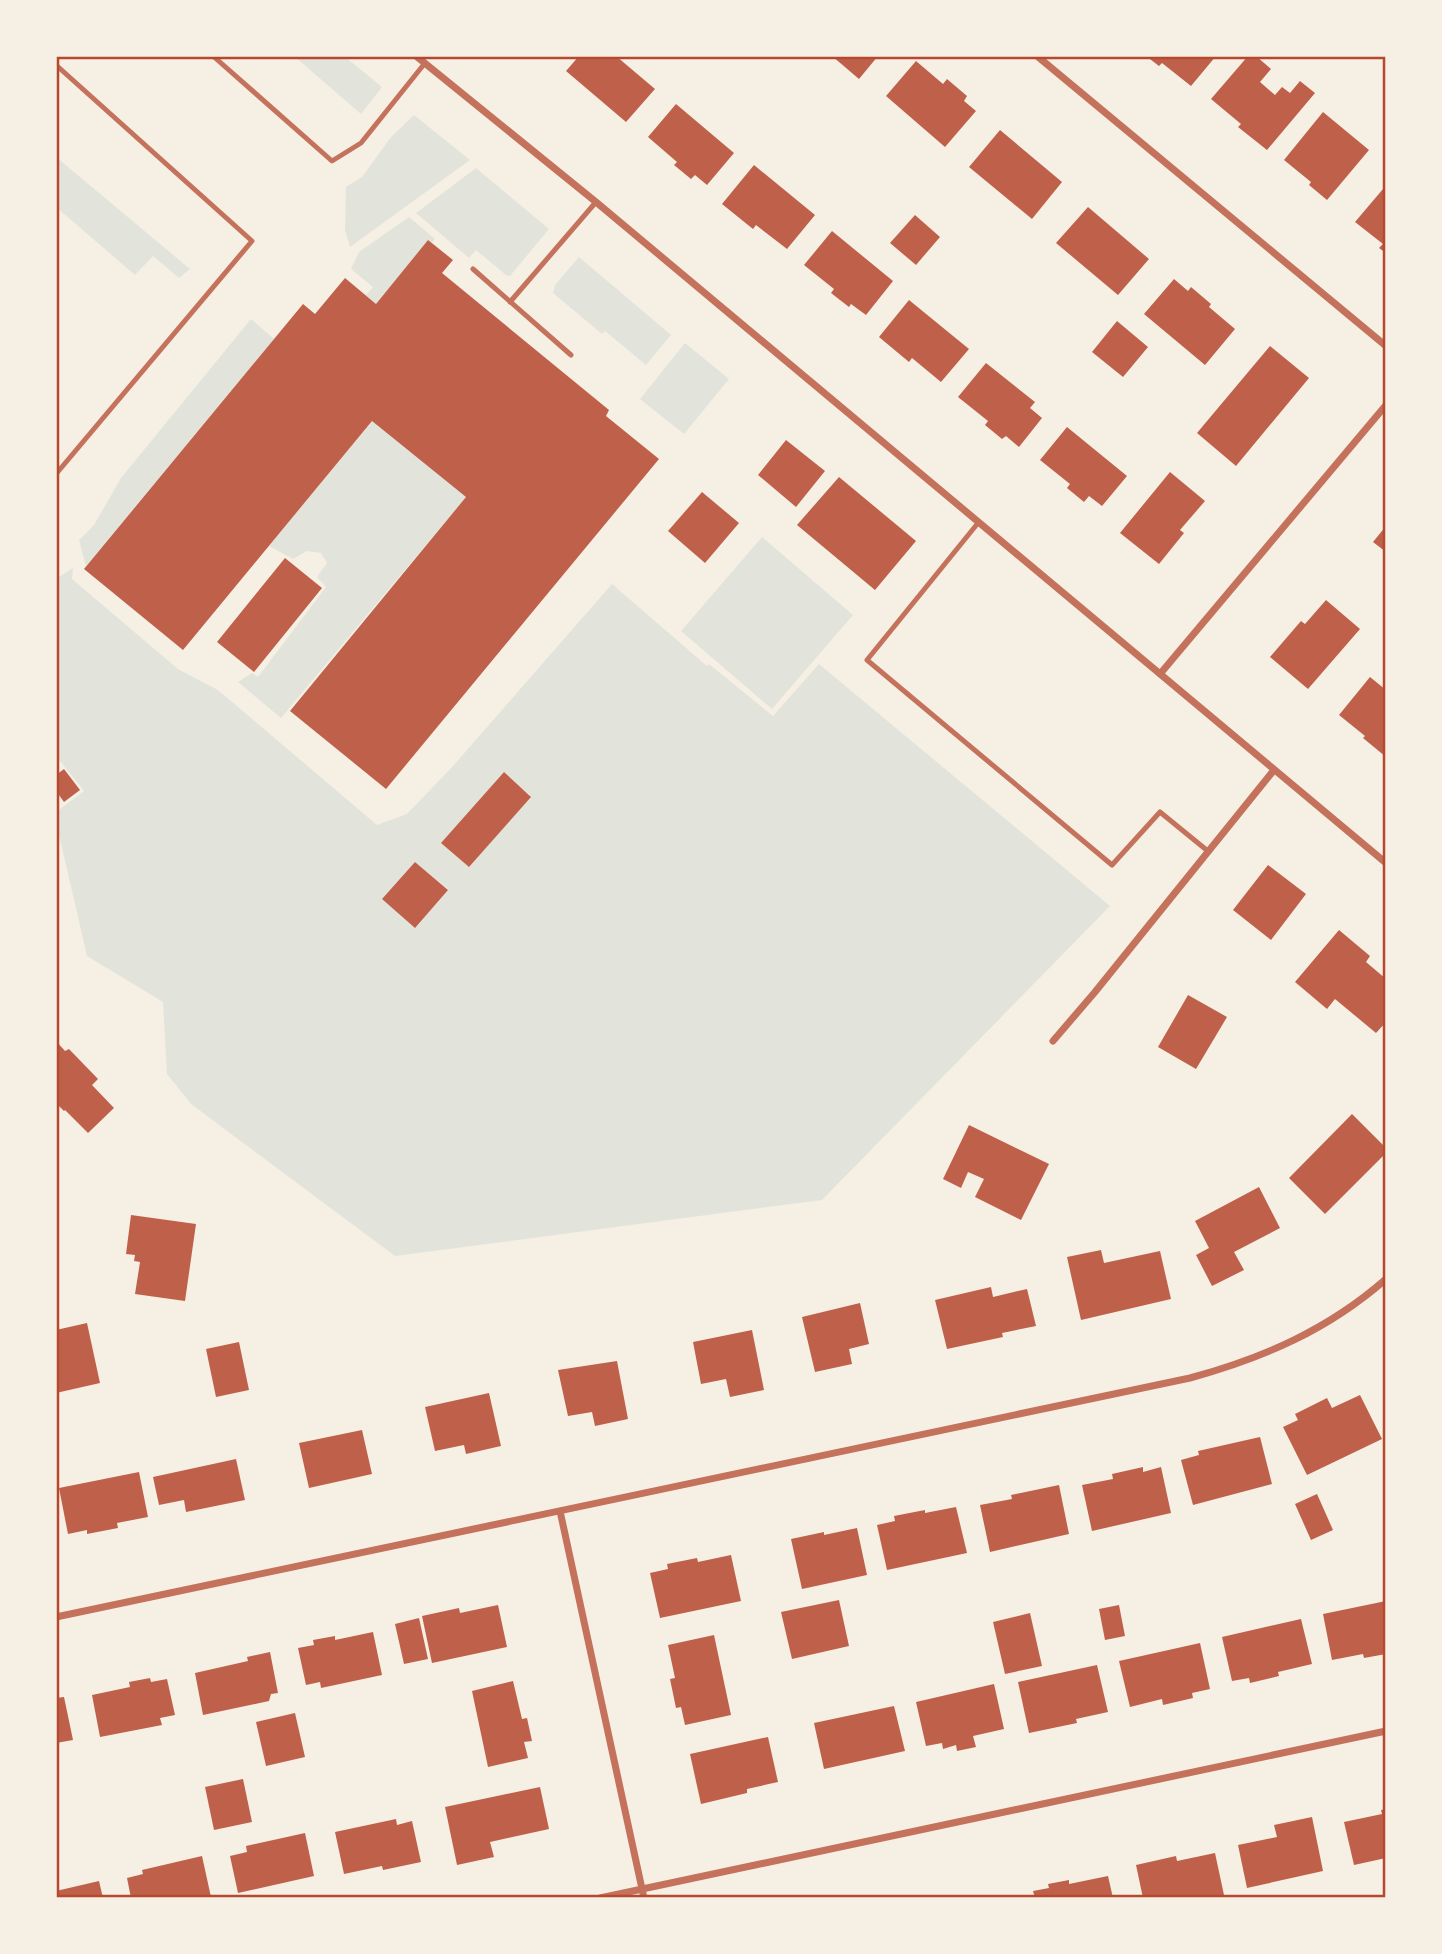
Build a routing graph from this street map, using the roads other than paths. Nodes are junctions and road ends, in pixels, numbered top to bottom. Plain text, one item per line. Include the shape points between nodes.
1 (213, 56) edge
2 (416, 56) edge
3 (1037, 56) edge
4 (425, 63) junction
5 (56, 65) edge
6 (596, 202) junction
7 (473, 269) dead end
8 (510, 302) junction
9 (1386, 346) edge
10 (571, 355) dead end
11 (1386, 405) edge
12 (56, 474) edge
13 (978, 523) junction
14 (1160, 674) junction
15 (1274, 770) junction
16 (1209, 852) junction
17 (1386, 863) edge
18 (1053, 1041) dead end
19 (1386, 1279) edge
20 (561, 1511) junction
21 (56, 1617) edge
22 (1386, 1731) edge
23 (642, 1889) junction
24 (600, 1898) edge
25 (644, 1898) edge

1 - 4 lane via 332,161 360,143
2 - 4 street
3 - 9 street
4 - 6 street
5 - 12 lane via 252,241
6 - 8 lane
6 - 13 street
7 - 8 lane
8 - 10 lane
11 - 14 street
13 - 14 street
13 - 16 lane via 867,660 1112,864 1160,812
14 - 15 street
15 - 16 street
15 - 17 street
16 - 18 street
19 - 20 street via 1364,1299 1285,1346 1237,1365
20 - 21 street
20 - 23 street
22 - 23 street
23 - 24 street
23 - 25 street

